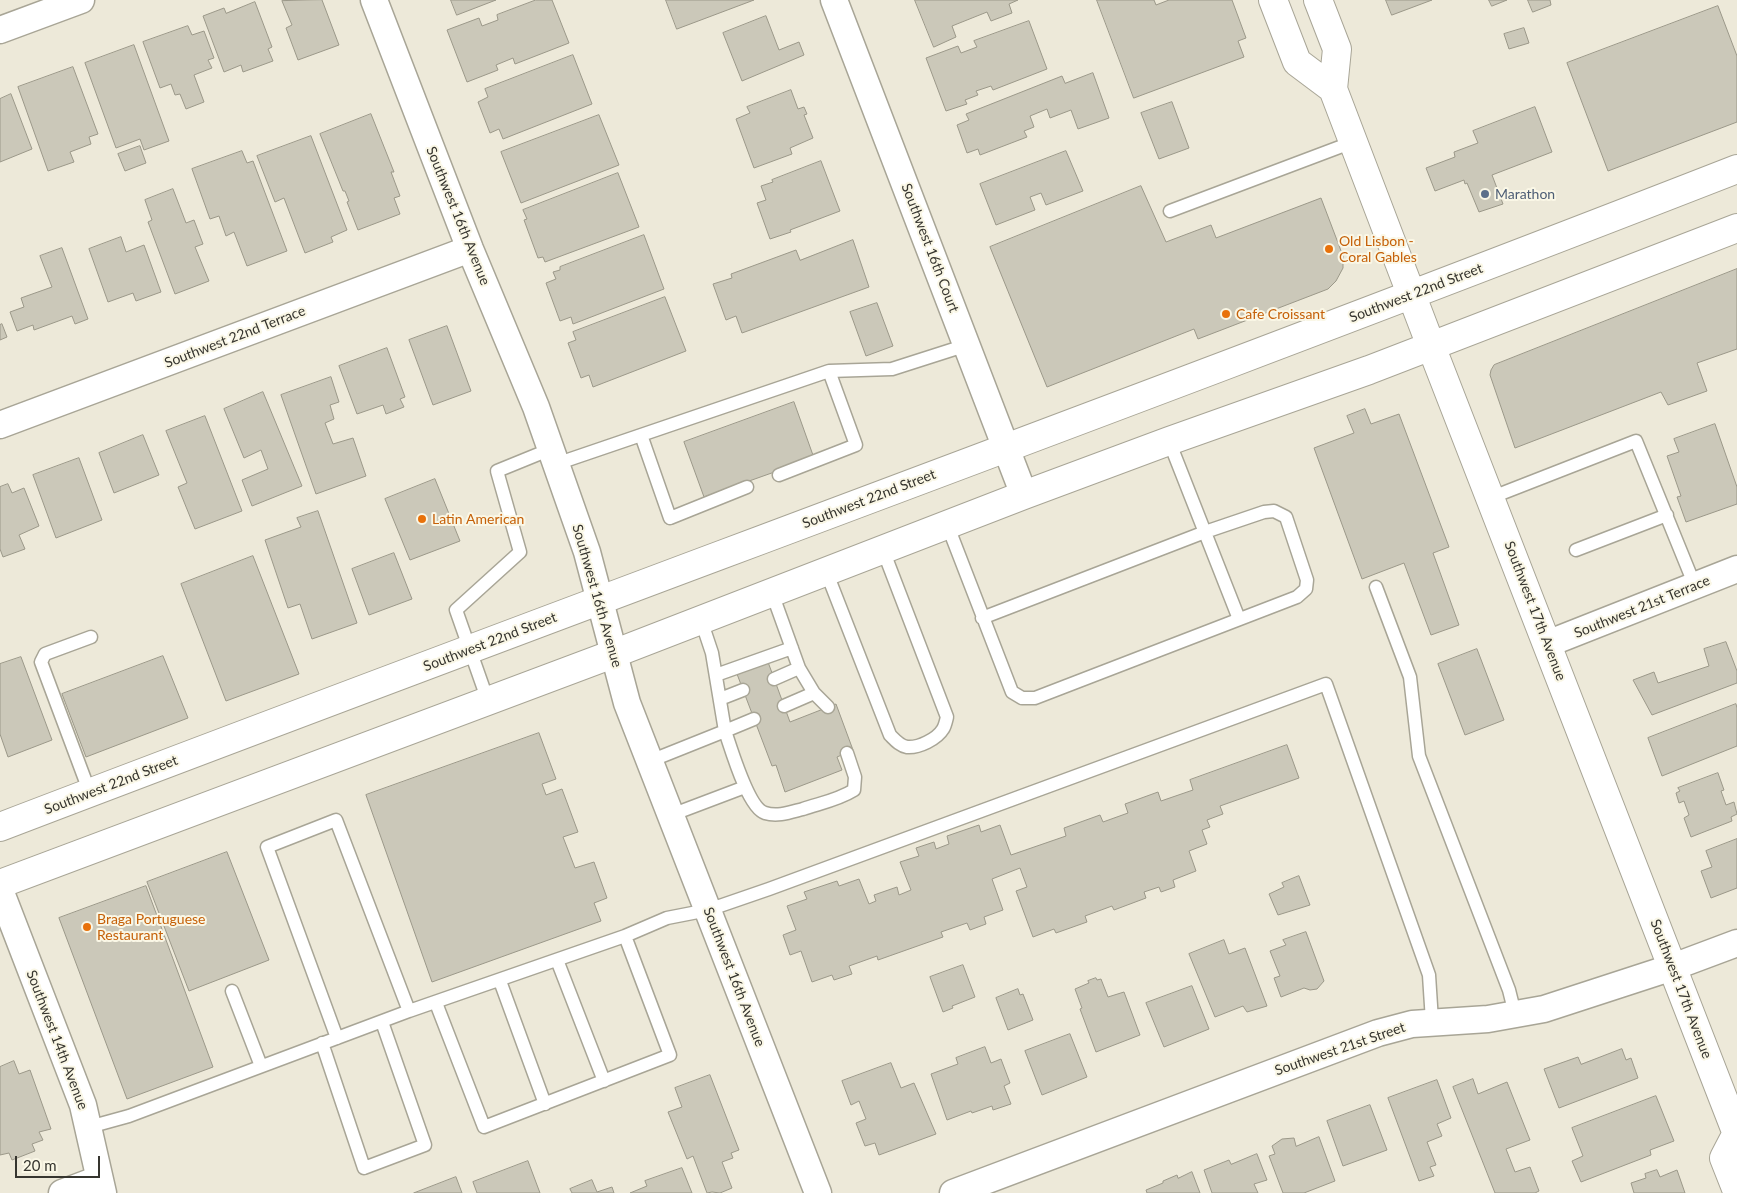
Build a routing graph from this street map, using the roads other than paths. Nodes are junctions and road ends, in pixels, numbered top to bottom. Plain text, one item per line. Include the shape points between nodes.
1 (81, 0) edge
2 (374, 0) edge
3 (834, 0) edge
4 (1273, 0) edge
5 (1318, 0) edge
6 (0, 30) edge
7 (1333, 89) junction
8 (1353, 142) junction
9 (1737, 169) edge
10 (1170, 211) dead end
11 (1737, 228) edge
12 (470, 249) junction
13 (1412, 295) junction
14 (967, 345) junction
15 (1431, 346) junction
16 (829, 371) junction
17 (0, 425) edge
18 (641, 435) junction
19 (1169, 441) junction
20 (1006, 447) junction
21 (554, 456) junction
22 (779, 475) dead end
23 (747, 487) dead end
24 (1024, 495) junction
25 (1490, 498) junction
26 (1667, 515) junction
27 (947, 524) junction
28 (1205, 532) junction
29 (883, 550) junction
30 (1576, 550) dead end
31 (1737, 569) edge
32 (826, 571) junction
33 (1695, 586) junction
34 (1376, 587) dead end
35 (772, 593) junction
36 (600, 600) junction
37 (982, 618) junction
38 (702, 620) junction
39 (1239, 620) junction
40 (91, 636) dead end
41 (1547, 644) junction
42 (792, 648) junction
43 (468, 650) junction
44 (613, 654) junction
45 (799, 668) junction
46 (716, 675) junction
47 (774, 680) dead end
48 (743, 690) dead end
49 (814, 693) junction
50 (720, 699) junction
51 (488, 701) junction
52 (784, 706) dead end
53 (828, 707) dead end
54 (754, 719) dead end
55 (725, 731) junction
56 (847, 753) dead end
57 (650, 761) junction
58 (745, 787) junction
59 (90, 793) junction
60 (671, 815) junction
61 (0, 827) edge
62 (0, 884) edge
63 (0, 890) edge
64 (708, 910) junction
65 (625, 936) junction
66 (1737, 943) edge
67 (557, 960) junction
68 (1673, 967) junction
69 (500, 981) junction
70 (232, 991) dead end
71 (436, 1003) junction
72 (409, 1011) junction
73 (1516, 1014) junction
74 (1432, 1021) junction
75 (382, 1022) junction
76 (337, 1038) junction
77 (322, 1043) junction
78 (261, 1066) junction
79 (604, 1081) junction
80 (544, 1104) junction
81 (89, 1127) junction
82 (1737, 1134) edge
83 (101, 1186) edge
84 (1737, 1191) edge
85 (62, 1193) edge
86 (818, 1193) edge
87 (952, 1193) edge

1 - 6 street
2 - 12 street, Southwest 16th Avenue
3 - 14 street, Southwest 16th Court
4 - 7 main road via 1297,62
5 - 7 main road, Southwest 17th Avenue via 1337,49
7 - 8 main road, Southwest 17th Avenue
8 - 10 lane
8 - 13 main road, Southwest 17th Avenue
9 - 13 main road, Southwest 22nd Street
11 - 15 main road
12 - 17 street, Southwest 22nd Terrace
12 - 21 street, Southwest 16th Avenue
13 - 15 main road, Southwest 17th Avenue
13 - 20 main road, Southwest 22nd Street
14 - 16 lane via 892,369
14 - 20 street, Southwest 16th Court
15 - 19 main road
15 - 25 main road, Southwest 17th Avenue
16 - 18 lane
16 - 22 lane via 856,445
18 - 21 lane
18 - 23 lane via 670,518
19 - 24 main road
19 - 28 lane
20 - 24 street, Southwest 16th Court
20 - 36 main road, Southwest 22nd Street
21 - 36 street, Southwest 16th Avenue
21 - 43 lane via 496,470 520,552 456,610
24 - 27 main road
25 - 26 lane via 1636,441
25 - 41 main road, Southwest 17th Avenue
26 - 30 lane
26 - 33 lane
27 - 29 main road
27 - 37 lane
28 - 37 lane
28 - 39 lane
28 - 39 lane via 1264,512 1274,511 1286,517 1307,580 1306,589 1297,597
29 - 32 main road
29 - 32 lane via 947,717 936,738 920,744 907,747 890,736
31 - 33 street, Southwest 21st Terrace
32 - 35 main road
33 - 41 street, Southwest 21st Terrace
34 - 73 lane via 1410,677 1419,756
35 - 38 main road
35 - 42 lane
36 - 43 main road, Southwest 22nd Street
36 - 44 street, Southwest 16th Avenue
37 - 39 lane via 1012,692 1022,698 1035,698
38 - 44 main road
38 - 46 lane
40 - 59 lane via 45,654 41,662
41 - 68 main road, Southwest 17th Avenue
42 - 45 lane
42 - 46 lane
43 - 51 lane
43 - 59 main road, Southwest 22nd Street
44 - 51 main road
44 - 57 street, Southwest 16th Avenue
45 - 47 lane
45 - 49 lane
46 - 50 lane
48 - 50 lane
49 - 52 lane
49 - 53 lane
50 - 55 lane
51 - 62 main road
54 - 55 lane
55 - 57 lane
55 - 58 lane
56 - 58 lane via 855,777 854,790 841,798 784,814 766,813 759,810
57 - 60 street, Southwest 16th Avenue
58 - 60 lane
59 - 61 main road, Southwest 22nd Street
60 - 64 street, Southwest 16th Avenue
63 - 81 street, Southwest 14th Avenue
64 - 65 lane via 667,918
64 - 74 lane via 1326,684 1429,976
64 - 86 street, Southwest 16th Avenue
65 - 67 lane
65 - 79 lane via 670,1055
66 - 68 street, Southwest 21st Street
67 - 69 lane
67 - 79 lane
68 - 73 street, Southwest 21st Street via 1544,1009
68 - 82 main road, Southwest 17th Avenue
69 - 71 lane
69 - 80 lane
70 - 78 lane
71 - 72 lane
71 - 80 lane via 484,1127
72 - 75 lane
72 - 76 lane via 336,820 267,847
73 - 74 street, Southwest 21st Street via 1488,1019
74 - 87 street, Southwest 21st Street via 1378,1032
75 - 76 lane
75 - 77 lane via 425,1145 364,1168
76 - 77 lane
77 - 78 lane
78 - 81 lane via 129,1116
79 - 80 lane
81 - 83 street, Southwest 14th Avenue
82 - 84 main road, Southwest 17th Avenue via 1724,1158
83 - 85 street

